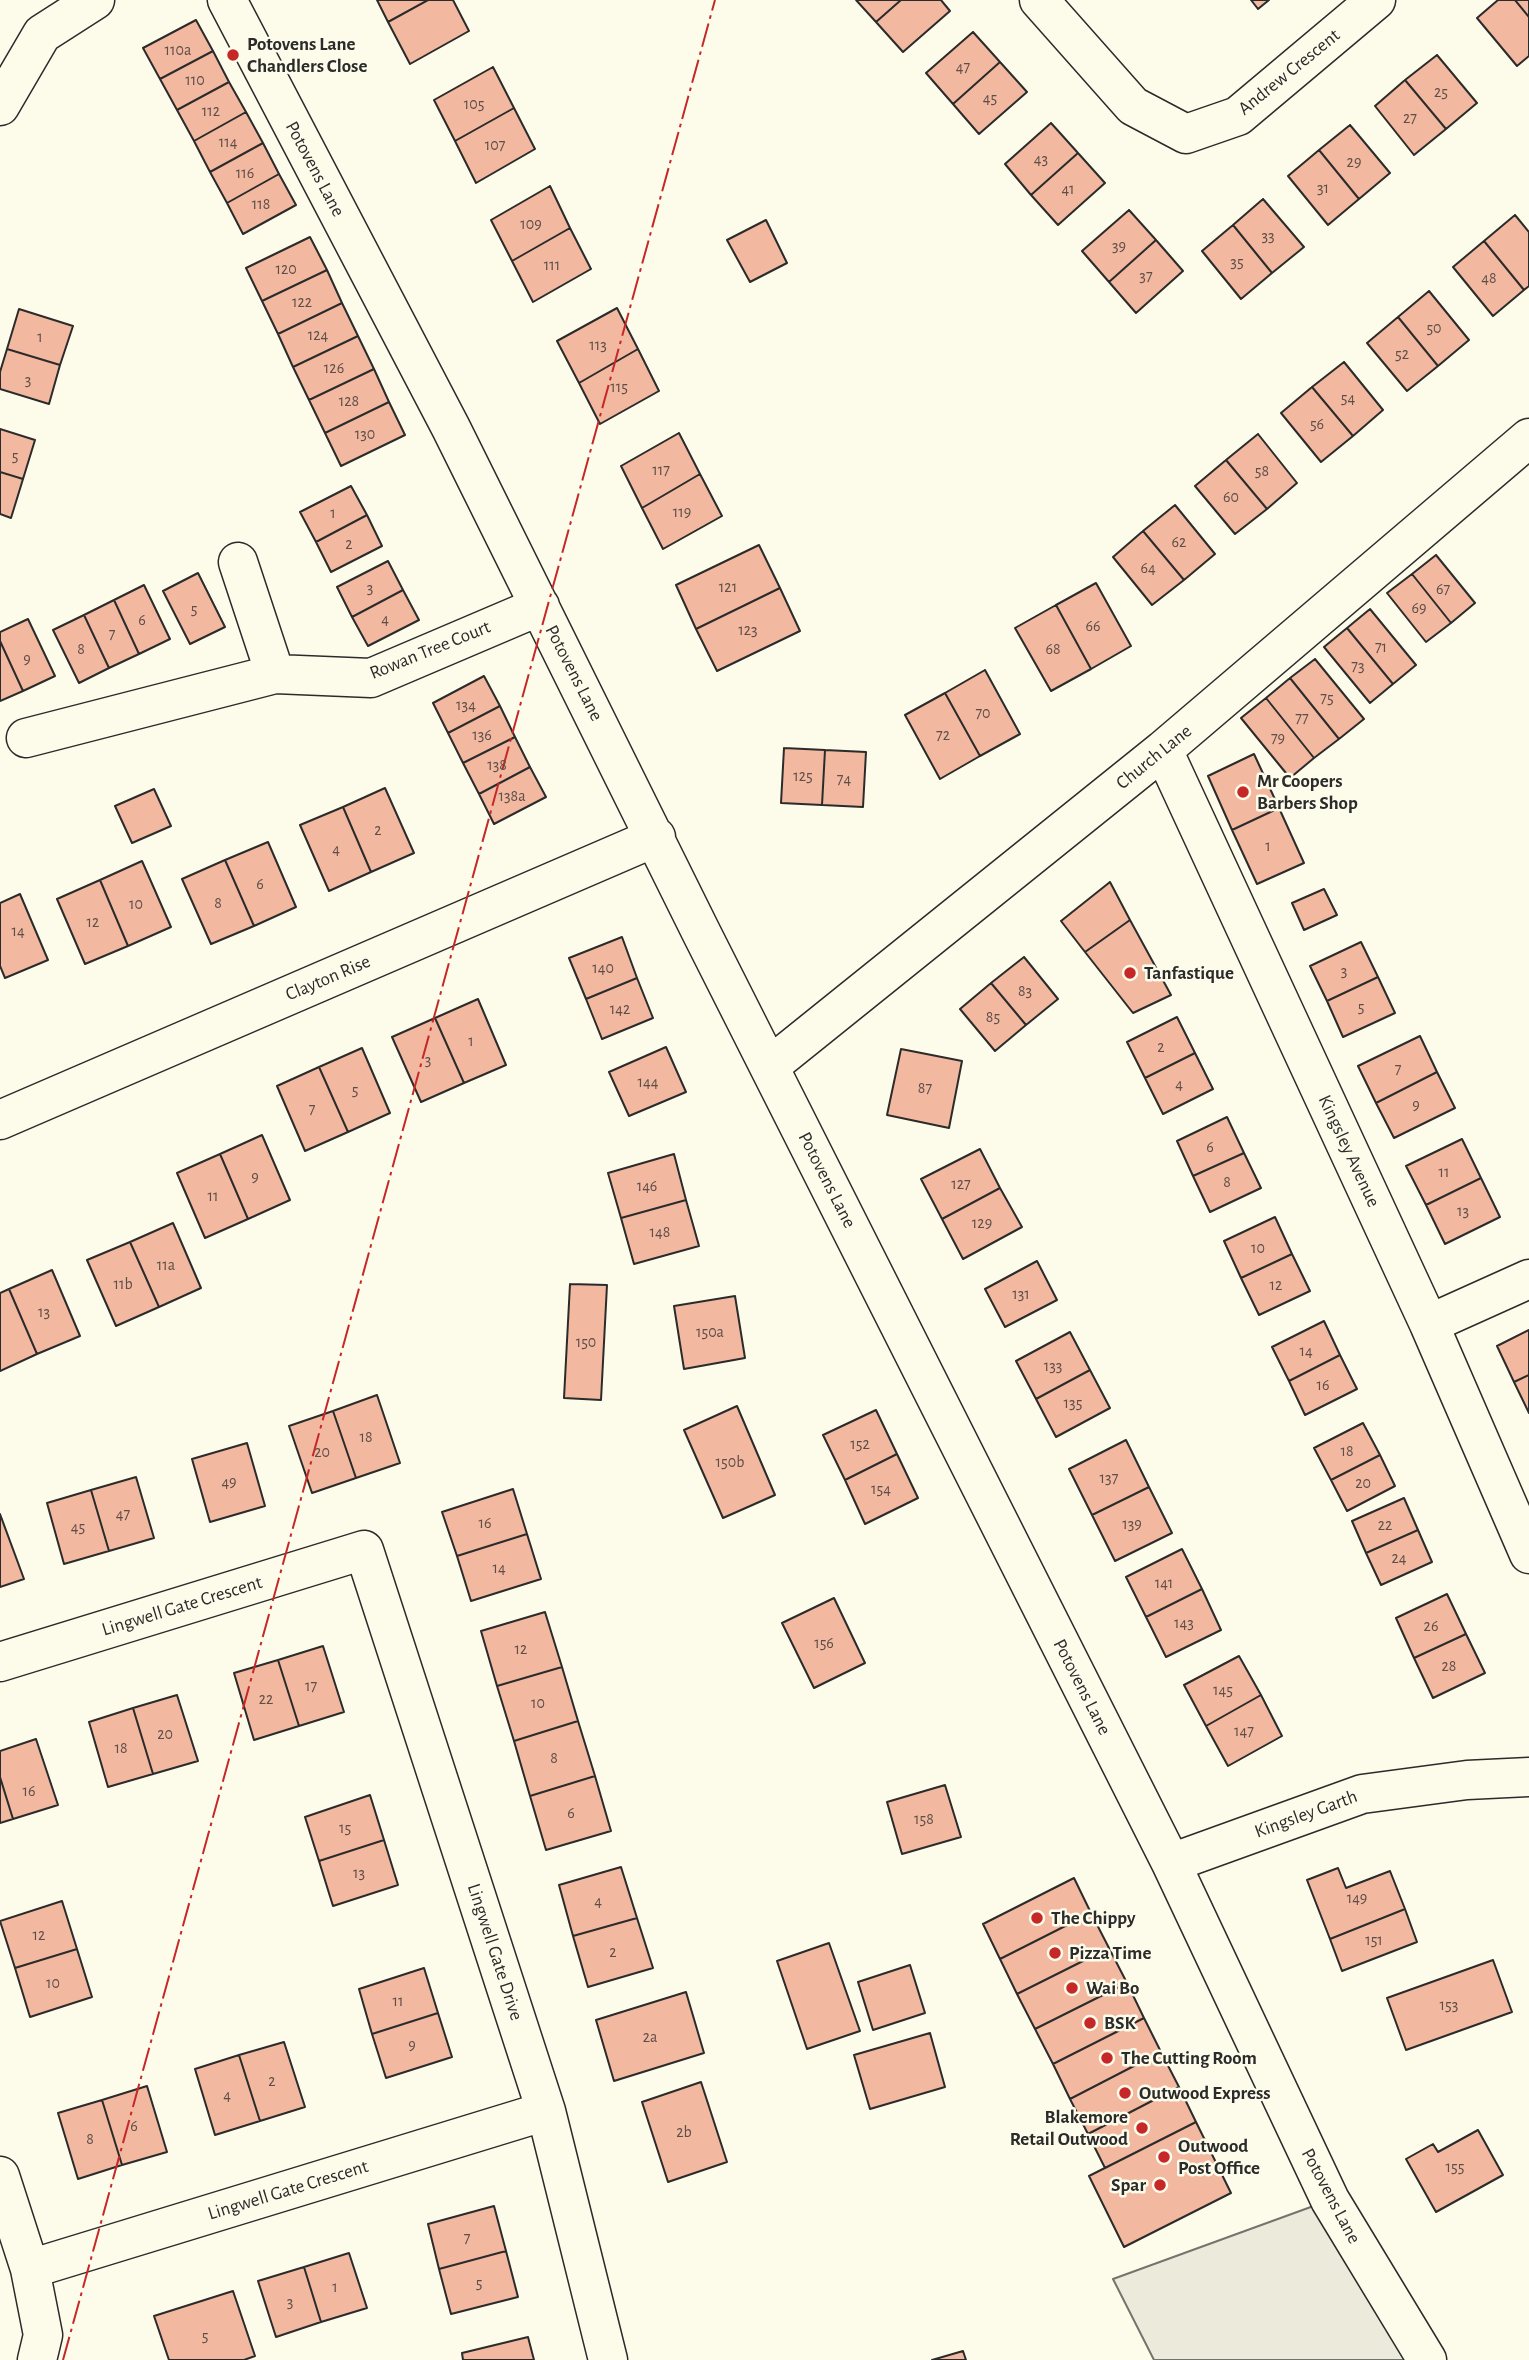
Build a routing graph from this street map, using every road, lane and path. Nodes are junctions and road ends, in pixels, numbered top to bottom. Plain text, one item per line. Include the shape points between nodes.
1 (95, 0) edge
2 (227, 0) edge
3 (1039, 0) edge
4 (1376, 0) edge
5 (0, 106) edge
6 (1529, 439) edge
7 (238, 562) dead end
8 (540, 606) junction
9 (275, 674) junction
10 (26, 738) dead end
11 (1163, 750) junction
12 (656, 836) junction
13 (770, 1066) junction
14 (0, 1120) edge
15 (1529, 1279) edge
16 (1429, 1324) junction
17 (364, 1550) joint
18 (1529, 1554) edge
19 (0, 1662) edge
20 (1529, 1777) edge
21 (1171, 1863) junction
22 (547, 2111) junction
23 (0, 2176) edge
24 (30, 2269) junction
25 (37, 2360) edge
26 (608, 2360) edge
27 (1427, 2360) edge

1 - 5 street via 42,34
2 - 8 street, Potovens Lane
3 - 4 street, Andrew Crescent via 1133,106 1186,134 1238,116
6 - 11 street, Church Lane
7 - 9 street
8 - 9 street, Rowan Tree Court via 371,678
8 - 12 street, Potovens Lane
9 - 10 street, Rowan Tree Court
11 - 13 street, Church Lane
11 - 16 street, Kingsley Avenue
12 - 13 street, Potovens Lane
12 - 14 street, Clayton Rise
13 - 21 street, Potovens Lane
15 - 16 street
16 - 18 street, Kingsley Avenue
17 - 19 street, Lingwell Gate Crescent
17 - 22 street, Lingwell Gate Drive
20 - 21 street, Kingsley Garth via 1362,1794
21 - 27 street, Potovens Lane via 1330,2200
22 - 24 street, Lingwell Gate Crescent
22 - 26 street, Lingwell Gate Drive
23 - 24 street
24 - 25 street via 43,2335

